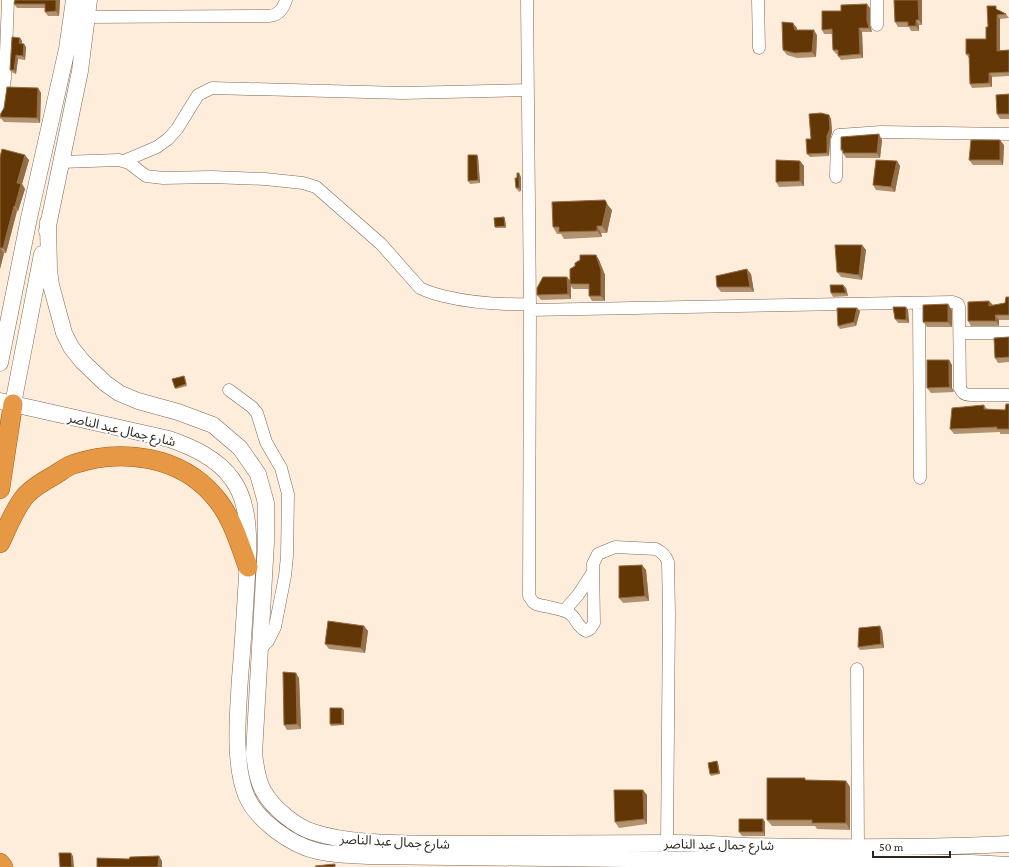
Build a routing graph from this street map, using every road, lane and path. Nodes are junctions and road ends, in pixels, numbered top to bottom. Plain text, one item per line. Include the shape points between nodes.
1 (8, 0) edge
2 (74, 0) edge
3 (89, 0) edge
4 (286, 0) edge
5 (527, 0) edge
6 (758, 0) edge
7 (877, 0) edge
8 (88, 17) junction
9 (876, 25) dead end
10 (759, 48) dead end
11 (2, 79) edge
12 (528, 90) junction
13 (0, 112) edge
14 (1009, 134) edge
15 (124, 161) junction
16 (61, 162) junction
17 (836, 177) dead end
18 (48, 222) junction
19 (919, 302) junction
20 (530, 307) junction
21 (960, 333) junction
22 (1009, 333) edge
23 (0, 363) edge
24 (229, 390) dead end
25 (1009, 395) edge
26 (6, 402) edge
27 (920, 478) dead end
28 (0, 489) edge
29 (0, 543) edge
30 (248, 567) junction
31 (593, 572) junction
32 (564, 611) junction
33 (260, 649) junction
34 (857, 669) dead end
35 (667, 843) junction
36 (1009, 844) edge
37 (858, 847) junction
38 (418, 856) edge
39 (0, 863) edge
40 (1009, 865) edge
41 (3, 867) edge

1 - 11 street
2 - 23 main road via 67,49
3 - 8 main road
4 - 8 street via 279,13 269,16
5 - 12 street
6 - 10 street
7 - 9 street
8 - 16 main road via 80,71
11 - 13 street
12 - 15 street via 403,93 212,88 198,94 168,139 157,147
12 - 20 street
14 - 17 street via 881,132 839,135
15 - 16 street
15 - 20 street via 146,176 152,177 230,178 303,183 316,187 381,244 420,288 427,292 459,300
16 - 18 main road
18 - 26 main road
18 - 33 main road, شارع جمال عبد الناصر via 50,285 64,333 82,360 119,393 213,425 240,448 258,474 266,504
19 - 20 street
19 - 21 street via 956,303
19 - 27 street
20 - 32 street via 529,596 536,604
21 - 22 street
21 - 25 street via 962,392 970,396
24 - 33 street via 257,413 266,442 281,468 288,494 288,556 285,576 275,627 268,641
26 - 28 highway
26 - 30 main road, شارع جمال عبد الناصر via 169,439 204,454 232,479 246,510
29 - 30 highway via 16,510 27,495 41,483 73,464 106,456 128,455 168,463 201,483 215,496 236,533
30 - 38 main road, شارع جمال عبد الناصر via 238,718 238,751 246,796 257,813 275,830 298,844 317,851 368,856
31 - 32 street
31 - 32 street via 592,626 586,631 578,625 571,614
31 - 35 street via 598,554 615,547 656,549 664,554 668,562
33 - 38 main road, شارع جمال عبد الناصر via 254,754 256,772 264,792 290,820 311,832
34 - 37 street
35 - 37 main road, شارع جمال عبد الناصر
35 - 38 main road, شارع جمال عبد الناصر via 541,844
36 - 37 main road, شارع جمال عبد الناصر
38 - 40 main road, شارع جمال عبد الناصر
39 - 41 highway

